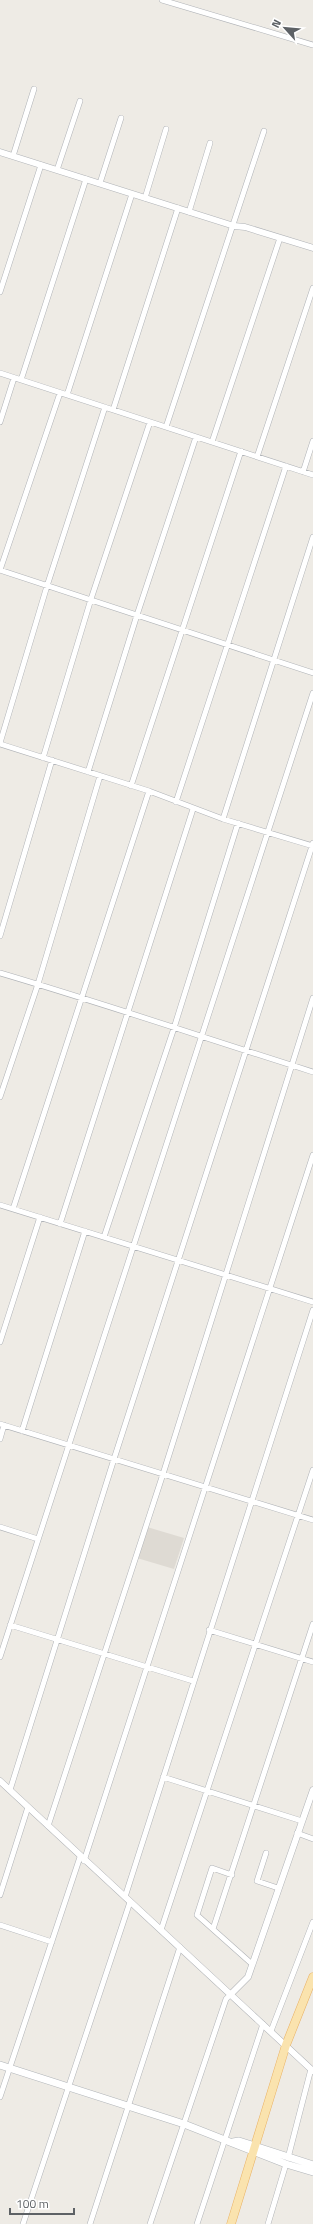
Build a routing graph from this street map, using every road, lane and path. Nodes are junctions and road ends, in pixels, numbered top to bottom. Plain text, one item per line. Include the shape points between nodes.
1 (162, 0) edge
2 (313, 45) edge
3 (34, 89) dead end
4 (80, 102) dead end
5 (121, 118) dead end
6 (166, 129) dead end
7 (264, 131) dead end
8 (210, 143) dead end
9 (0, 152) edge
10 (13, 156) junction
11 (41, 165) junction
12 (57, 170) junction
13 (86, 179) junction
14 (100, 184) junction
15 (132, 194) junction
16 (145, 198) junction
17 (178, 208) junction
18 (189, 212) junction
19 (234, 226) junction
20 (280, 238) junction
21 (313, 248) edge
22 (313, 288) edge
23 (0, 292) edge
24 (0, 373) edge
25 (14, 378) junction
26 (21, 380) junction
27 (60, 393) junction
28 (67, 395) junction
29 (105, 407) junction
30 (113, 410) junction
31 (0, 422) edge
32 (150, 422) junction
33 (166, 427) junction
34 (196, 437) junction
35 (313, 441) edge
36 (212, 442) junction
37 (241, 452) junction
38 (257, 457) junction
39 (286, 466) junction
40 (303, 472) junction
41 (313, 475) edge
42 (313, 537) edge
43 (47, 586) junction
44 (91, 599) junction
45 (137, 615) junction
46 (182, 630) junction
47 (227, 645) junction
48 (272, 661) junction
49 (313, 673) edge
50 (313, 692) edge
51 (0, 743) edge
52 (43, 758) junction
53 (52, 760) junction
54 (88, 772) junction
55 (100, 776) junction
56 (131, 786) junction
57 (149, 791) junction
58 (176, 802) junction
59 (193, 809) junction
60 (223, 819) junction
61 (238, 823) junction
62 (267, 832) junction
63 (313, 845) edge
64 (0, 936) edge
65 (0, 973) edge
66 (38, 984) junction
67 (82, 997) junction
68 (313, 998) edge
69 (130, 1012) junction
70 (174, 1028) junction
71 (200, 1036) junction
72 (246, 1051) junction
73 (292, 1065) junction
74 (313, 1072) edge
75 (0, 1097) edge
76 (313, 1155) edge
77 (0, 1205) edge
78 (13, 1209) junction
79 (40, 1217) junction
80 (60, 1224) junction
81 (85, 1231) junction
82 (104, 1237) junction
83 (132, 1246) junction
84 (179, 1260) junction
85 (224, 1275) junction
86 (269, 1288) junction
87 (313, 1302) edge
88 (313, 1310) edge
89 (0, 1342) edge
90 (2, 1425) edge
91 (22, 1431) junction
92 (0, 1439) edge
93 (68, 1444) junction
94 (114, 1459) junction
95 (313, 1470) edge
96 (163, 1474) junction
97 (205, 1487) junction
98 (251, 1501) junction
99 (298, 1515) junction
100 (313, 1520) edge
101 (0, 1527) edge
102 (38, 1539) junction
103 (313, 1624) edge
104 (10, 1625) junction
105 (209, 1630) junction
106 (57, 1639) junction
107 (256, 1644) junction
108 (105, 1653) junction
109 (0, 1657) edge
110 (302, 1658) junction
111 (313, 1662) edge
112 (148, 1666) junction
113 (193, 1680) junction
114 (163, 1777) junction
115 (0, 1781) edge
116 (10, 1790) junction
117 (313, 1790) edge
118 (208, 1792) junction
119 (254, 1806) junction
120 (28, 1807) junction
121 (302, 1821) junction
122 (48, 1826) junction
123 (297, 1833) junction
124 (313, 1839) edge
125 (266, 1853) dead end
126 (82, 1859) junction
127 (232, 1875) junction
128 (278, 1888) junction
129 (0, 1895) edge
130 (125, 1897) junction
131 (130, 1902) junction
132 (313, 1922) edge
133 (0, 1925) edge
134 (212, 1929) junction
135 (161, 1930) junction
136 (52, 1942) junction
137 (180, 1948) junction
138 (252, 1964) junction
139 (313, 1977) edge
140 (231, 1994) junction
141 (263, 2024) junction
142 (271, 2031) junction
143 (286, 2045) junction
144 (0, 2065) edge
145 (10, 2068) junction
146 (312, 2070) edge
147 (69, 2088) junction
148 (0, 2097) edge
149 (127, 2106) junction
150 (184, 2124) junction
151 (225, 2139) junction
152 (255, 2149) junction
153 (287, 2161) junction
154 (313, 2165) edge
155 (313, 2172) edge
156 (23, 2224) edge
157 (90, 2224) edge
158 (150, 2224) edge
159 (197, 2224) edge
160 (231, 2224) edge
161 (268, 2224) edge

1 - 2 street
3 - 10 street
4 - 12 street
5 - 14 street
6 - 16 street
7 - 19 street
8 - 18 street
9 - 10 street
10 - 11 street
11 - 12 street
11 - 23 street
12 - 13 street
13 - 14 street
13 - 26 street
14 - 15 street
15 - 16 street
15 - 28 street
16 - 17 street
17 - 18 street
17 - 30 street
18 - 19 street
19 - 20 street
19 - 33 street
20 - 21 street
20 - 36 street
22 - 38 street
24 - 25 street
25 - 26 street
25 - 31 street
26 - 27 street
27 - 28 street
27 - 43 street via 0,570
28 - 29 street
29 - 30 street
29 - 43 street
30 - 32 street
32 - 33 street
32 - 44 street
33 - 34 street
34 - 36 street
34 - 45 street
35 - 40 street
36 - 37 street
37 - 38 street
37 - 46 street
38 - 39 street
39 - 40 street
39 - 47 street
40 - 41 street
42 - 48 street
43 - 44 street
43 - 51 street
44 - 45 street
44 - 52 street
45 - 46 street
45 - 54 street
46 - 47 street
46 - 56 street
47 - 48 street
47 - 58 street
48 - 49 street
48 - 60 street
50 - 62 street
51 - 52 street
52 - 53 street
53 - 54 street
53 - 64 street
54 - 55 street
55 - 56 street
55 - 66 street
56 - 57 street
57 - 58 street
57 - 67 street
58 - 59 street
59 - 60 street
59 - 69 street
60 - 61 street
61 - 62 street
61 - 70 street
62 - 63 street
62 - 71 street
63 - 72 street
65 - 66 street
66 - 67 street
66 - 75 street
67 - 69 street
67 - 78 street
68 - 73 street
69 - 70 street
69 - 80 street
70 - 71 street
70 - 82 street
71 - 72 street
71 - 83 street
72 - 73 street
72 - 84 street
73 - 74 street
73 - 85 street
76 - 86 street
77 - 78 street
78 - 79 street
79 - 80 street
79 - 89 street
80 - 81 street
81 - 82 street
81 - 91 street
82 - 83 street
83 - 84 street
83 - 93 street
84 - 85 street
84 - 94 street
85 - 86 street
85 - 96 street
86 - 87 street
86 - 97 street
88 - 98 street
90 - 91 street
90 - 92 street
91 - 93 street
93 - 94 street
93 - 102 street
94 - 96 street
94 - 106 street
95 - 99 street
96 - 97 street
96 - 108 street
97 - 98 street
97 - 112 street
98 - 99 street
98 - 105 street
99 - 100 street
99 - 107 street
101 - 102 street
102 - 104 street
103 - 110 street
104 - 106 street
104 - 109 street
105 - 107 street
105 - 113 street
106 - 108 street
106 - 116 street
107 - 110 street
107 - 118 street
108 - 112 street
108 - 122 street
110 - 111 street
110 - 119 street
112 - 113 street
112 - 126 street
113 - 114 street
114 - 118 street
114 - 130 street
115 - 116 street
116 - 120 street
117 - 121 street
118 - 119 street
118 - 135 street
119 - 121 street
119 - 127 street
120 - 122 street
120 - 129 street
121 - 123 street
122 - 126 street
123 - 124 street
123 - 128 street
125 - 128 street via 257,1881
126 - 130 street
126 - 136 street
127 - 134 street
127 - 134 street via 212,1868 197,1915
128 - 138 street
130 - 131 street
131 - 135 street
131 - 147 street
132 - 142 street
133 - 136 street
134 - 138 street
135 - 137 street
136 - 145 street
137 - 140 street
137 - 149 street
138 - 140 street via 248,1978
139 - 143 main road
140 - 141 street
140 - 150 street via 226,1999
141 - 142 street
141 - 151 street
142 - 143 street
143 - 146 street
143 - 152 main road
144 - 145 main road
145 - 147 main road
145 - 148 street
146 - 153 street
147 - 149 main road
147 - 156 street
149 - 150 main road
149 - 157 street
150 - 151 main road
150 - 158 street
151 - 152 main road via 238,2146
151 - 159 street
152 - 153 main road
152 - 160 main road
153 - 154 main road
153 - 155 main road
153 - 161 street

